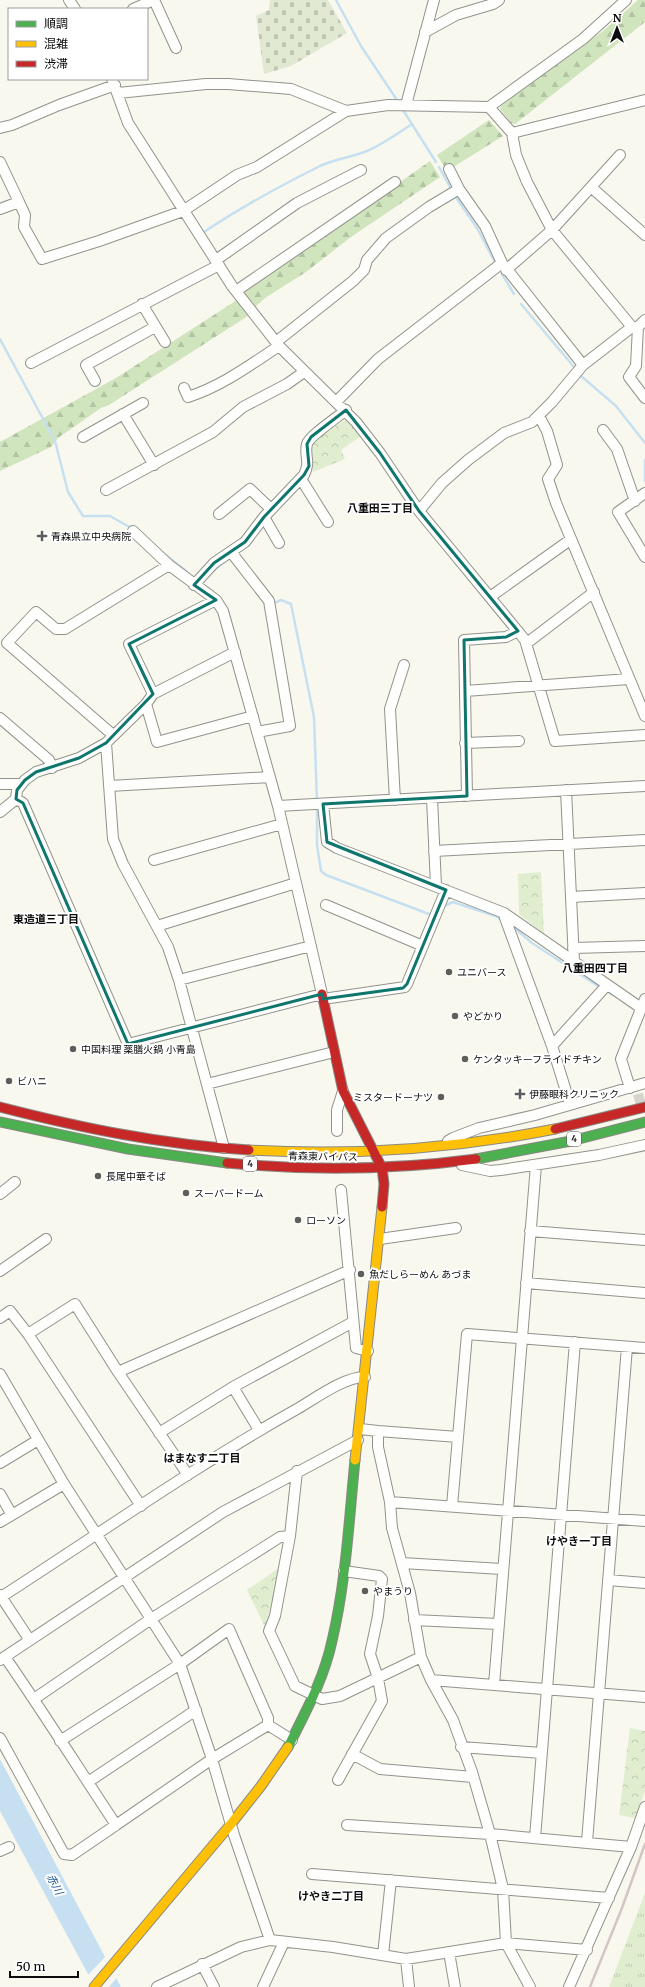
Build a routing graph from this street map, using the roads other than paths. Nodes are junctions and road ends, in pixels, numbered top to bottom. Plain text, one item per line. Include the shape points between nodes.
1 (154, 0) edge
2 (434, 0) edge
3 (499, 0) edge
4 (626, 0) edge
5 (135, 8) edge
6 (426, 32) junction
7 (176, 48) dead end
8 (115, 86) edge
9 (645, 100) edge
10 (406, 106) junction
11 (489, 106) junction
12 (346, 111) junction
13 (0, 128) edge
14 (512, 133) junction
15 (620, 156) dead end
16 (0, 162) edge
17 (449, 169) dead end
18 (361, 170) dead end
19 (395, 182) dead end
20 (591, 187) junction
21 (459, 189) junction
22 (19, 202) junction
23 (0, 209) edge
24 (183, 211) junction
25 (552, 230) junction
26 (645, 235) edge
27 (218, 262) junction
28 (504, 266) junction
29 (236, 291) junction
30 (142, 304) junction
31 (639, 325) edge
32 (156, 327) junction
33 (165, 342) dead end
34 (278, 344) junction
35 (31, 363) dead end
36 (583, 365) junction
37 (304, 372) junction
38 (95, 380) dead end
39 (184, 388) dead end
40 (645, 398) edge
41 (337, 401) junction
42 (143, 403) dead end
43 (346, 410) junction
44 (123, 414) junction
45 (539, 416) junction
46 (603, 430) dead end
47 (83, 437) dead end
48 (154, 465) junction
49 (301, 479) junction
50 (106, 490) dead end
51 (645, 493) edge
52 (635, 501) junction
53 (419, 511) junction
54 (267, 513) junction
55 (219, 514) dead end
56 (328, 522) dead end
57 (133, 531) dead end
58 (570, 540) junction
59 (279, 543) dead end
60 (231, 552) junction
61 (645, 557) edge
62 (169, 565) junction
63 (194, 584) junction
64 (594, 592) junction
65 (490, 597) junction
66 (216, 600) junction
67 (518, 631) junction
68 (527, 643) junction
69 (235, 652) junction
70 (404, 665) dead end
71 (629, 678) junction
72 (539, 686) junction
73 (465, 691) junction
74 (153, 694) junction
75 (146, 704) junction
76 (644, 713) edge
77 (253, 716) junction
78 (0, 718) edge
79 (257, 732) junction
80 (645, 734) edge
81 (113, 735) junction
82 (519, 741) dead end
83 (106, 743) junction
84 (466, 743) junction
85 (52, 768) junction
86 (270, 777) junction
87 (0, 784) edge
88 (21, 784) junction
89 (109, 786) junction
90 (645, 786) edge
91 (566, 790) junction
92 (467, 796) junction
93 (432, 798) junction
94 (16, 799) junction
95 (395, 800) junction
96 (324, 804) junction
97 (278, 806) junction
98 (0, 812) edge
99 (282, 824) junction
100 (645, 840) edge
101 (567, 845) junction
102 (434, 851) junction
103 (154, 860) dead end
104 (296, 883) junction
105 (436, 886) junction
106 (446, 890) junction
107 (645, 894) edge
108 (571, 897) junction
109 (326, 904) dead end
110 (504, 913) junction
111 (157, 926) junction
112 (311, 946) junction
113 (423, 946) junction
114 (645, 946) edge
115 (573, 948) junction
116 (574, 961) junction
117 (180, 980) junction
118 (607, 985) junction
119 (323, 996) junction
120 (643, 1004) edge
121 (192, 1027) junction
122 (552, 1046) junction
123 (334, 1052) junction
124 (207, 1084) junction
125 (637, 1088) edge
126 (342, 1091) junction
127 (570, 1104) junction
128 (0, 1107) edge
129 (645, 1108) edge
130 (0, 1122) edge
131 (645, 1122) edge
132 (337, 1131) dead end
133 (645, 1145) edge
134 (441, 1146) junction
135 (224, 1148) junction
136 (374, 1150) junction
137 (450, 1162) junction
138 (536, 1166) junction
139 (382, 1168) junction
140 (15, 1182) dead end
141 (341, 1190) dead end
142 (0, 1194) edge
143 (456, 1228) dead end
144 (530, 1231) junction
145 (46, 1238) dead end
146 (380, 1239) junction
147 (645, 1240) edge
148 (0, 1270) edge
149 (350, 1270) junction
150 (526, 1283) junction
151 (645, 1293) edge
152 (0, 1318) edge
153 (353, 1322) junction
154 (28, 1334) junction
155 (521, 1338) junction
156 (575, 1342) junction
157 (627, 1347) junction
158 (645, 1348) edge
159 (368, 1351) junction
160 (118, 1372) junction
161 (0, 1374) edge
162 (365, 1377) junction
163 (233, 1387) junction
164 (259, 1430) junction
165 (378, 1431) junction
166 (159, 1433) junction
167 (359, 1434) junction
168 (458, 1437) junction
169 (38, 1440) junction
170 (0, 1463) edge
171 (297, 1471) junction
172 (188, 1475) junction
173 (64, 1484) junction
174 (0, 1494) edge
175 (390, 1502) junction
176 (141, 1506) junction
177 (452, 1506) junction
178 (508, 1511) junction
179 (12, 1515) junction
180 (560, 1515) junction
181 (613, 1519) junction
182 (0, 1522) edge
183 (645, 1522) edge
184 (97, 1535) junction
185 (290, 1536) junction
186 (402, 1563) junction
187 (502, 1569) junction
188 (344, 1572) junction
189 (124, 1577) junction
190 (608, 1580) junction
191 (645, 1583) edge
192 (1, 1596) edge
193 (151, 1619) junction
194 (414, 1620) junction
195 (498, 1624) junction
196 (29, 1639) junction
197 (421, 1657) junction
198 (2, 1658) edge
199 (180, 1664) junction
200 (378, 1678) junction
201 (431, 1680) junction
202 (494, 1685) junction
203 (547, 1689) junction
204 (598, 1693) junction
205 (314, 1695) junction
206 (645, 1697) edge
207 (34, 1699) junction
208 (196, 1710) junction
209 (268, 1726) junction
210 (0, 1738) edge
211 (292, 1740) junction
212 (60, 1741) junction
213 (462, 1747) junction
214 (542, 1753) junction
215 (352, 1754) junction
216 (212, 1759) junction
217 (473, 1776) junction
218 (338, 1780) dead end
219 (88, 1782) junction
220 (645, 1808) edge
221 (116, 1824) junction
222 (231, 1824) junction
223 (347, 1825) dead end
224 (490, 1834) junction
225 (535, 1838) junction
226 (587, 1842) junction
227 (631, 1847) junction
228 (312, 1874) dead end
229 (391, 1880) junction
230 (503, 1889) junction
231 (609, 1898) junction
232 (270, 1940) junction
233 (284, 1942) junction
234 (506, 1943) junction
235 (586, 1950) junction
236 (450, 1952) junction
237 (384, 1955) junction
238 (406, 1959) junction
239 (202, 1964) junction
240 (94, 1987) edge
241 (157, 1987) edge
242 (214, 1987) edge
243 (263, 1987) edge
244 (409, 1987) edge
245 (455, 1987) edge
246 (530, 1987) edge
247 (569, 1987) edge

1 - 5 street
1 - 7 street
2 - 6 street
3 - 6 street via 456,15
4 - 11 street via 583,39
6 - 10 street
8 - 12 street via 228,84 291,89
8 - 13 street
8 - 24 street via 128,123
9 - 14 street
10 - 11 street
10 - 12 street via 388,105
11 - 14 street
12 - 24 street via 268,160 237,175
14 - 25 street via 516,154 527,182
15 - 20 street
16 - 22 street
17 - 21 street
18 - 27 street via 297,203
19 - 29 street
20 - 25 street
20 - 26 street
21 - 28 street via 485,226
21 - 34 street via 386,238 366,260 364,270 353,281
22 - 23 street
22 - 24 street via 25,215 24,227 42,259
24 - 27 street
25 - 28 street
25 - 31 street
27 - 29 street
27 - 30 street
28 - 36 street
28 - 41 street via 378,359
29 - 34 street
30 - 32 street
30 - 35 street
31 - 36 street
31 - 40 street via 636,366 629,377
32 - 33 street
32 - 38 street via 86,365
34 - 37 street
34 - 39 street via 232,378 204,392 188,397
36 - 45 street
37 - 41 street
37 - 48 street via 243,407 213,432
41 - 43 street
42 - 44 street
43 - 49 street via 311,437 307,444 309,466
43 - 53 street via 380,453
44 - 47 street
44 - 48 street
45 - 53 street via 532,422 504,433 468,460 442,483
45 - 58 street via 547,430 557,465 548,479
46 - 52 street via 616,449
48 - 50 street
49 - 54 street
49 - 56 street
51 - 52 street
52 - 61 street via 618,512
53 - 65 street
54 - 55 street via 250,489
54 - 59 street
54 - 60 street via 245,542
57 - 62 street
58 - 64 street
58 - 65 street
60 - 63 street via 214,563
60 - 79 street via 269,601 290,726
62 - 63 street
62 - 81 street via 65,629 56,629 36,612 7,643
63 - 66 street
64 - 68 street
64 - 71 street
65 - 67 street
66 - 69 street via 223,611
66 - 74 street via 129,644
67 - 68 street
67 - 73 street via 506,637 464,640
68 - 72 street
69 - 74 street
69 - 77 street
70 - 95 street via 390,709
71 - 72 street
71 - 76 street
72 - 73 street
72 - 80 street via 555,741
73 - 84 street
74 - 75 street
75 - 77 street via 157,742
75 - 81 street
77 - 79 street
78 - 85 street via 48,760
79 - 86 street
81 - 83 street
82 - 84 street
83 - 85 street via 79,758
83 - 89 street
84 - 92 street
85 - 88 street via 36,772
86 - 89 street
86 - 97 street
87 - 88 street
88 - 94 street
89 - 111 street via 113,839 123,864
90 - 91 street
91 - 92 street
91 - 101 street
92 - 93 street
93 - 95 street
93 - 102 street
94 - 98 street
94 - 121 street via 23,803 128,1044
95 - 96 street
96 - 97 street
96 - 105 street via 327,842
97 - 99 street
99 - 103 street
99 - 104 street
100 - 101 street
101 - 102 street
101 - 108 street
102 - 105 street
104 - 111 street
104 - 112 street
105 - 106 street
106 - 110 street
106 - 113 street
107 - 108 street
108 - 115 street
109 - 113 street
110 - 116 street
110 - 122 street
111 - 117 street
112 - 117 street
112 - 119 street
113 - 119 street via 405,987
114 - 115 street
115 - 116 street
116 - 118 street
117 - 121 street
118 - 120 street
118 - 122 street
119 - 121 street
119 - 123 main road
120 - 125 street via 621,1059
121 - 124 street
122 - 127 street
123 - 124 street
123 - 126 main road
124 - 135 street
125 - 127 street
126 - 132 street via 337,1110
126 - 136 main road
127 - 134 street via 468,1131
128 - 135 main road, 青森東バイパス / 4 via 168,1142
129 - 134 main road, 青森東バイパス / 4 via 539,1132
130 - 139 main road, 青森東バイパス / 4 via 100,1144 234,1163 307,1168
131 - 137 main road, 青森東バイパス / 4 via 544,1146
133 - 138 street
134 - 136 main road, 青森東バイパス / 4
135 - 136 main road, 青森東バイパス / 4 via 270,1151
136 - 139 main road
137 - 138 street via 490,1171
137 - 139 main road, 青森東バイパス / 4
138 - 144 street
139 - 146 main road via 384,1184
140 - 142 street
141 - 149 street
143 - 146 street
144 - 147 street
144 - 150 street
145 - 148 street
146 - 159 main road
149 - 153 street
149 - 160 street
150 - 151 street
150 - 155 street
152 - 154 street via 10,1310
153 - 159 street via 356,1348
153 - 163 street
154 - 160 street via 75,1304
154 - 176 street
155 - 156 street
155 - 168 street via 466,1334
155 - 178 street
156 - 157 street
156 - 180 street
157 - 158 street
157 - 181 street
159 - 162 main road
160 - 166 street
161 - 169 street
162 - 164 street via 356,1377 341,1384
162 - 167 main road
163 - 164 street
163 - 166 street
164 - 172 street
165 - 167 street
165 - 168 street
165 - 175 street via 378,1447
166 - 172 street
167 - 171 street
167 - 188 main road
168 - 177 street
169 - 170 street
169 - 173 street
171 - 185 street
171 - 189 street via 223,1512
172 - 176 street
173 - 179 street
173 - 184 street
174 - 179 street
175 - 177 street
175 - 186 street via 392,1528
176 - 184 street
177 - 178 street
178 - 180 street
178 - 187 street
179 - 182 street
180 - 181 street
180 - 203 street
181 - 183 street
181 - 190 street
184 - 189 street
184 - 192 street
185 - 193 street via 280,1537
185 - 205 street via 275,1616 269,1631 294,1686
186 - 187 street
186 - 194 street
187 - 195 street
188 - 200 street via 379,1576 382,1579 370,1654
188 - 205 main road via 332,1642
189 - 193 street
189 - 196 street
190 - 191 street
190 - 204 street
192 - 196 street
193 - 199 street
193 - 207 street
194 - 195 street
194 - 197 street
195 - 202 street
196 - 198 street
197 - 200 street
197 - 201 street
198 - 207 street
199 - 208 street
199 - 209 street via 229,1629 268,1718
199 - 212 street
200 - 205 street via 340,1696 322,1699
200 - 215 street via 382,1701
201 - 202 street
201 - 213 street via 453,1720
202 - 203 street
203 - 204 street
203 - 214 street
204 - 206 street
204 - 226 street
205 - 211 main road
207 - 212 street
208 - 216 street
208 - 219 street
209 - 211 street
209 - 216 street
210 - 221 street via 64,1854 72,1855
211 - 222 main road
212 - 219 street
213 - 214 street
213 - 217 street
214 - 225 street
215 - 217 street via 380,1769
215 - 218 street
216 - 221 street
216 - 222 street
217 - 224 street
219 - 221 street
220 - 227 street
222 - 232 street
222 - 240 main road
223 - 224 street
224 - 225 street
224 - 230 street
225 - 226 street
226 - 227 street
227 - 231 street
228 - 229 street
229 - 230 street
229 - 237 street
230 - 231 street
230 - 234 street
231 - 235 street
232 - 233 street
232 - 239 street via 241,1947
233 - 237 street
233 - 243 street
234 - 235 street
234 - 236 street
234 - 246 street
235 - 247 street
236 - 238 street
236 - 245 street
237 - 238 street
238 - 244 street
239 - 241 street
239 - 242 street

